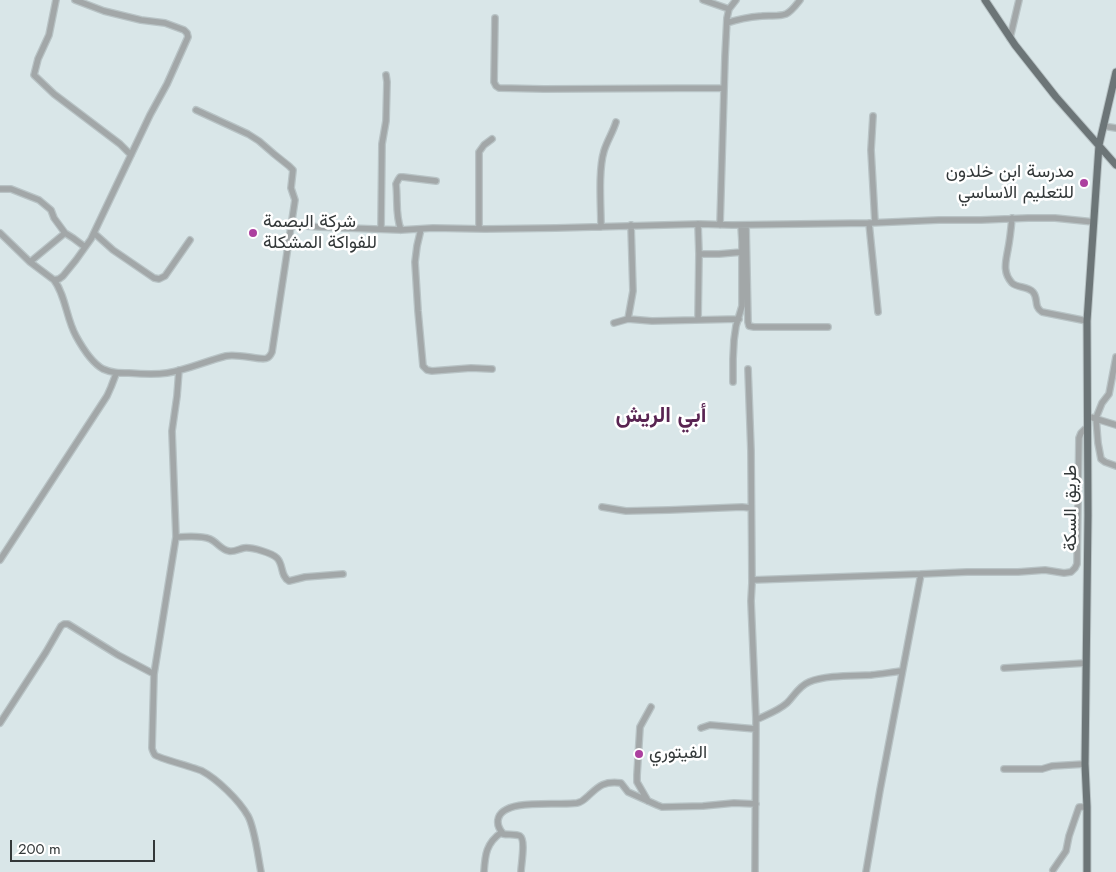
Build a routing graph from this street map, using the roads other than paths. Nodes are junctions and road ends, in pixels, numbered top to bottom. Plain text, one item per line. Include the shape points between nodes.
1 (56, 0) edge
2 (75, 0) edge
3 (703, 0) edge
4 (736, 0) edge
5 (800, 0) edge
6 (985, 0) edge
7 (1019, 0) edge
8 (728, 9) junction
9 (494, 18) dead end
10 (727, 23) junction
11 (1010, 38) junction
12 (1116, 72) edge
13 (386, 75) dead end
14 (724, 88) junction
15 (196, 110) dead end
16 (873, 116) dead end
17 (616, 122) dead end
18 (1103, 126) junction
19 (1116, 128) edge
20 (492, 139) dead end
21 (1099, 145) junction
22 (132, 155) junction
23 (1116, 165) edge
24 (436, 181) dead end
25 (0, 189) edge
26 (1012, 218) junction
27 (1094, 222) junction
28 (872, 223) junction
29 (698, 224) junction
30 (292, 225) junction
31 (720, 225) junction
32 (744, 225) junction
33 (631, 226) junction
34 (601, 227) junction
35 (381, 229) junction
36 (421, 229) junction
37 (479, 229) junction
38 (401, 230) junction
39 (94, 232) junction
40 (0, 233) edge
41 (64, 233) junction
42 (190, 240) dead end
43 (85, 247) junction
44 (742, 252) junction
45 (699, 254) junction
46 (30, 262) junction
47 (54, 280) junction
48 (878, 312) dead end
49 (628, 319) junction
50 (738, 319) junction
51 (698, 320) junction
52 (1087, 322) junction
53 (614, 323) dead end
54 (828, 327) dead end
55 (1116, 357) edge
56 (492, 369) dead end
57 (748, 369) dead end
58 (179, 370) junction
59 (116, 374) junction
60 (733, 382) dead end
61 (1087, 416) junction
62 (1096, 418) junction
63 (1116, 425) edge
64 (1087, 427) junction
65 (1116, 466) edge
66 (602, 506) dead end
67 (751, 508) junction
68 (176, 537) junction
69 (0, 560) edge
70 (342, 574) dead end
71 (921, 574) junction
72 (752, 580) junction
73 (1086, 663) junction
74 (1004, 668) dead end
75 (902, 672) junction
76 (154, 674) junction
77 (651, 707) dead end
78 (756, 720) junction
79 (0, 723) edge
80 (701, 728) dead end
81 (756, 729) junction
82 (1085, 764) junction
83 (1004, 768) dead end
84 (648, 801) junction
85 (756, 804) junction
86 (1087, 807) junction
87 (502, 832) junction
88 (1053, 870) dead end
89 (260, 872) edge
90 (484, 872) edge
91 (521, 872) edge
92 (755, 872) edge
93 (866, 872) edge
94 (1087, 872) edge

1 - 22 street via 34,75
2 - 22 street via 104,11 165,23 187,33 179,58
3 - 8 street
4 - 8 street
5 - 10 street via 792,10 780,16 743,18
6 - 11 main road
7 - 11 street
8 - 10 street
9 - 14 street via 494,82 499,88
10 - 14 street
11 - 21 main road
12 - 18 main road, طريق السكة
13 - 35 street
14 - 31 street
15 - 30 street via 248,134 292,168 291,188 295,200
16 - 28 street
17 - 34 street via 602,162
18 - 19 street
18 - 21 main road, طريق السكة
20 - 37 street via 479,152
21 - 23 main road
21 - 27 main road, طريق السكة
22 - 39 street
24 - 38 street via 400,177 396,184
25 - 41 street via 11,189 39,200 50,210
26 - 27 street
26 - 28 street
26 - 52 street via 1005,260 1010,281 1033,292 1037,308 1042,312
27 - 52 main road, طريق السكة
28 - 32 street
28 - 48 street
29 - 31 street
29 - 33 street
29 - 45 street
30 - 35 street
30 - 58 street via 270,356 264,359 228,355
31 - 32 street
32 - 44 street
32 - 54 street via 749,326
33 - 34 street
33 - 49 street via 633,291
34 - 37 street
35 - 38 street
36 - 37 street
36 - 38 street
36 - 56 street via 416,262 423,366 432,371
39 - 42 street via 113,250 157,279 165,276
39 - 43 street
40 - 46 street
41 - 43 street
41 - 46 street
43 - 47 street via 63,276
44 - 45 street
44 - 50 street via 743,295
45 - 51 street
46 - 47 street
47 - 59 street via 76,336 89,356 101,368
49 - 51 street
49 - 53 street
50 - 51 street
50 - 60 street
52 - 61 main road, طريق السكة
55 - 62 street via 1109,394
57 - 67 street
58 - 59 street via 146,375
58 - 68 street via 172,431
59 - 69 street via 107,396
61 - 62 street
61 - 64 main road, طريق السكة
62 - 63 street
62 - 65 street via 1101,459
64 - 71 street via 1079,438 1077,564 1072,572
64 - 73 main road, طريق السكة
66 - 67 street via 626,510
67 - 72 street
68 - 70 street via 210,539 230,552 249,548 276,557 284,578 289,581
68 - 76 street
71 - 72 street
71 - 75 street
72 - 78 street
73 - 74 street
73 - 82 main road, طريق السكة
75 - 78 street via 808,682 778,709
75 - 93 street
76 - 79 street via 64,624
76 - 89 street via 151,741 154,755 202,771 240,804 251,822
77 - 84 street via 640,727 637,775 637,782
78 - 81 street
80 - 81 street via 710,725
81 - 85 street
82 - 83 street via 1042,769
82 - 86 main road, طريق السكة
84 - 85 street via 672,807
84 - 87 street via 628,792 621,783 602,784 581,802 505,809 498,820
85 - 92 street
86 - 88 street via 1079,807 1066,851
86 - 94 main road, طريق السكة
87 - 90 street via 488,847
87 - 91 street via 522,840

